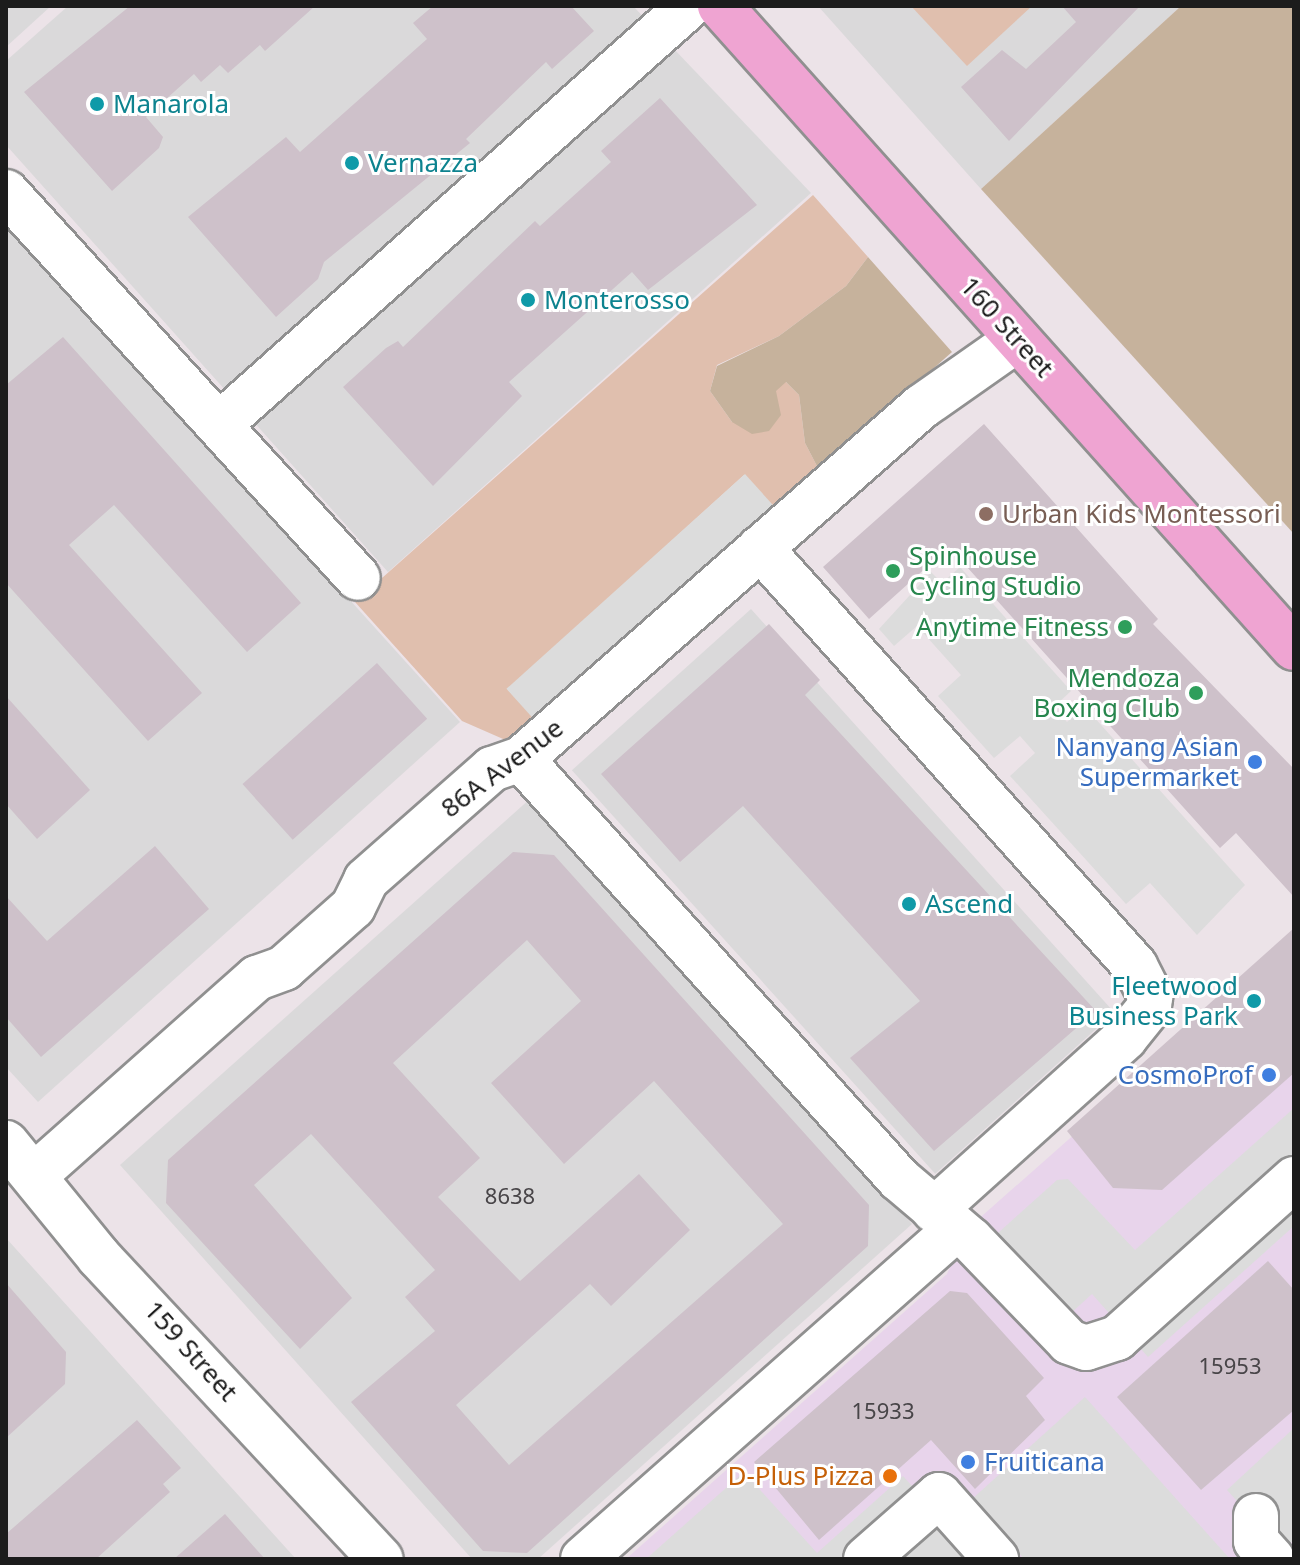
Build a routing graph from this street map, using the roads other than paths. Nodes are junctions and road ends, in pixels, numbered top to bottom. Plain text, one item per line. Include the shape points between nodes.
1 (689, 6) edge
2 (720, 6) edge
3 (6, 192) edge
4 (1018, 339) junction
5 (219, 425) junction
6 (760, 548) junction
7 (358, 578) dead end
8 (1294, 648) edge
9 (521, 759) junction
10 (6, 1143) edge
11 (35, 1175) junction
12 (1287, 1199) edge
13 (946, 1219) junction
14 (1256, 1516) dead end
15 (610, 1550) edge
16 (381, 1559) edge
17 (866, 1559) edge
18 (996, 1559) edge
19 (1272, 1559) edge

1 - 5 street
2 - 4 main road, 160 Street
3 - 5 street
4 - 6 street, 86A Avenue via 921,407
4 - 8 main road, 160 Street
5 - 7 street
6 - 9 street, 86A Avenue
6 - 13 street via 1135,966 1150,996 1149,1008 1125,1038
9 - 11 street, 86A Avenue via 492,769 366,880 353,907 284,968 257,978
9 - 13 street
10 - 11 street, 159 Street
11 - 16 street, 159 Street via 99,1257
12 - 13 street via 1117,1338 1086,1348 1049,1326
13 - 15 street
14 - 19 street via 1256,1541
17 - 18 street via 939,1495

